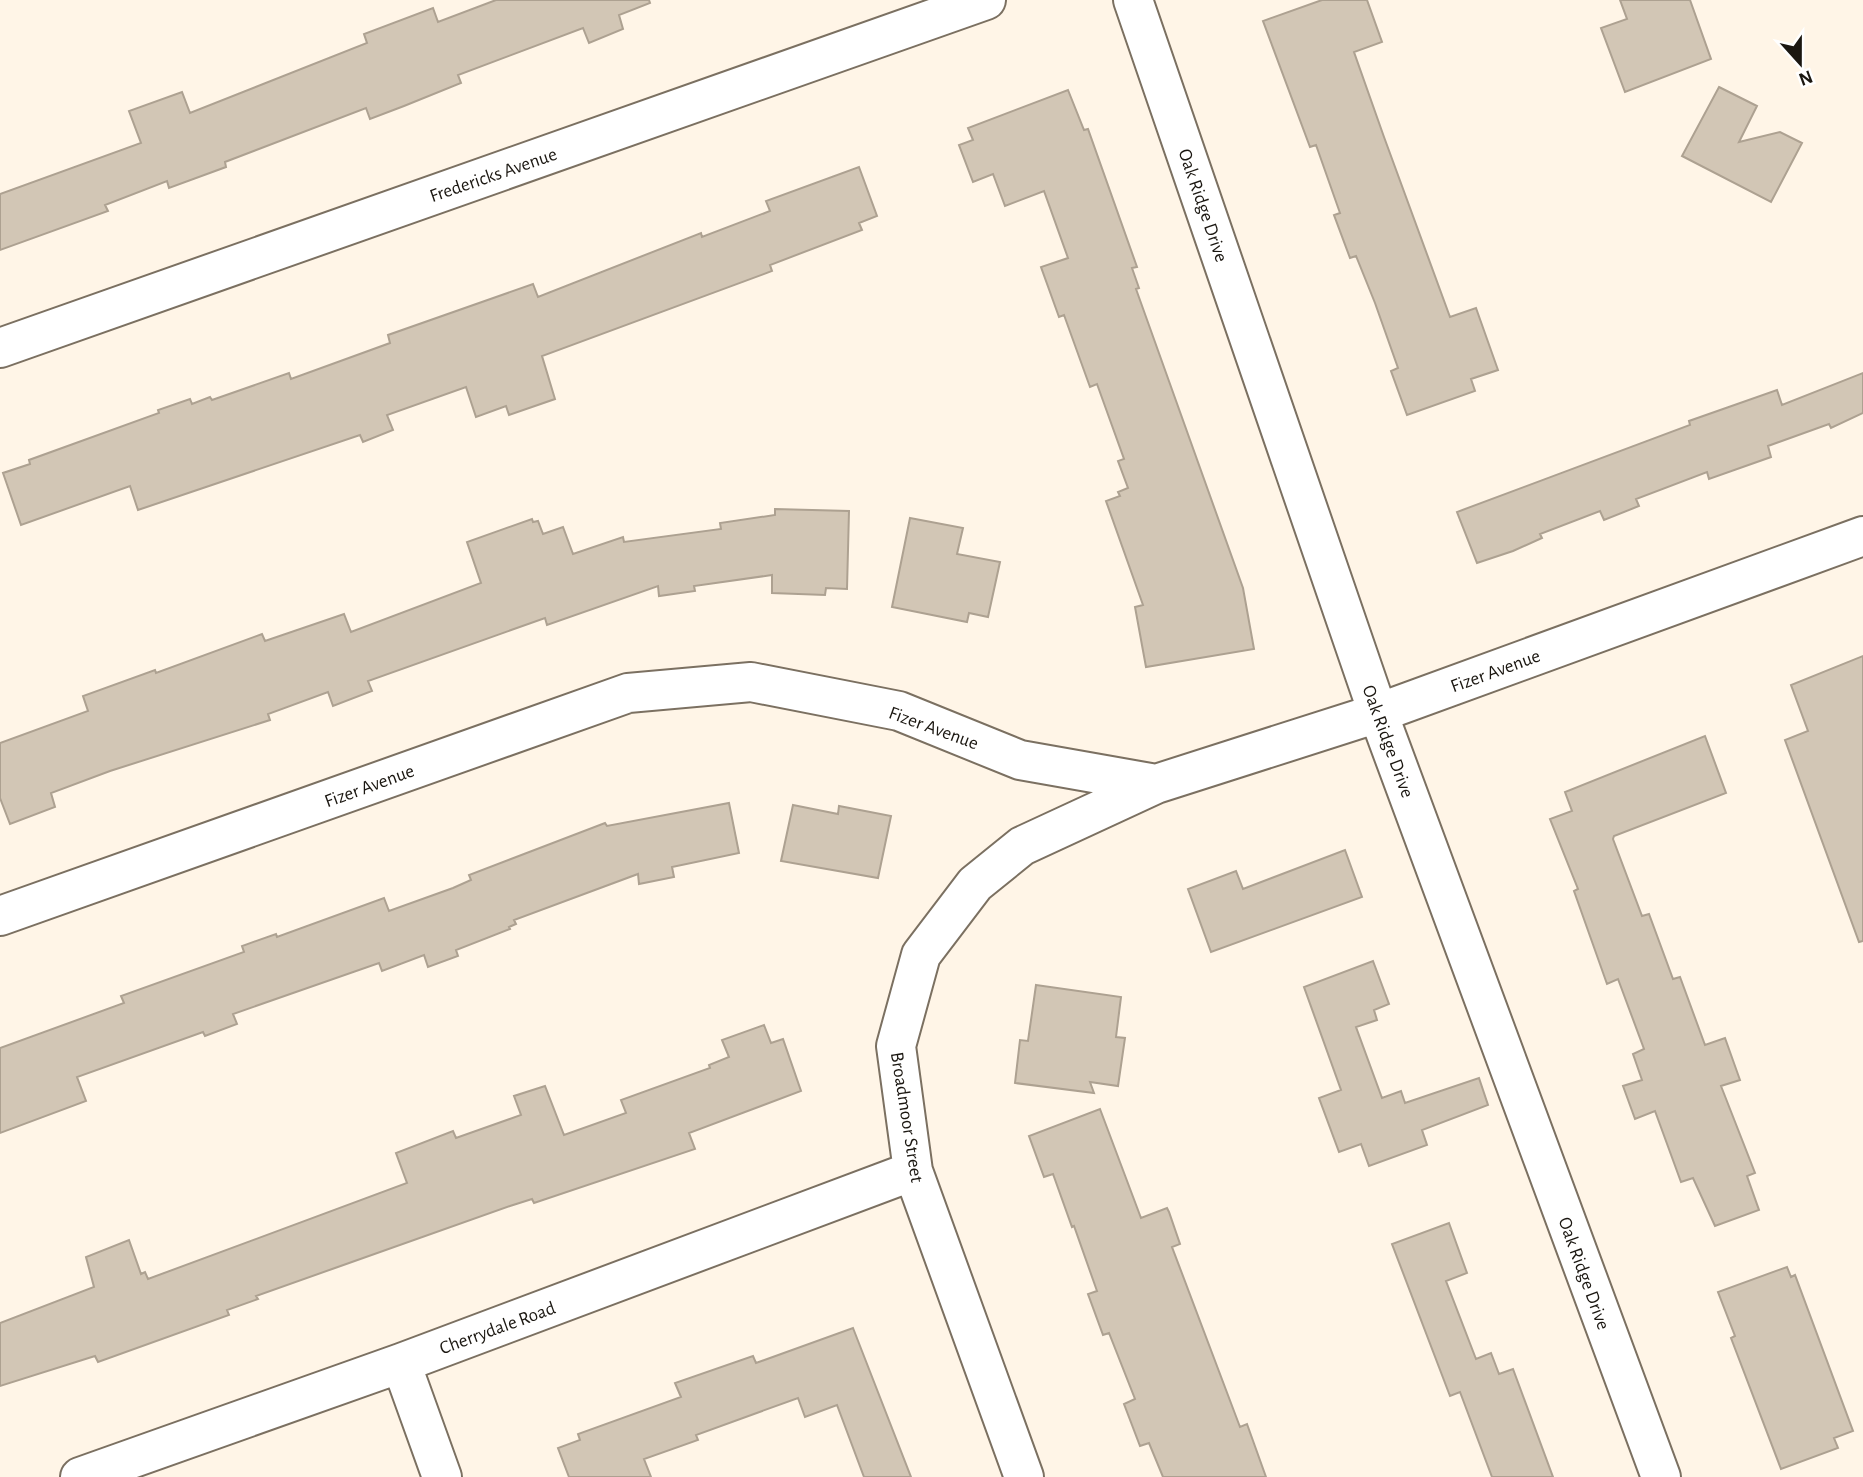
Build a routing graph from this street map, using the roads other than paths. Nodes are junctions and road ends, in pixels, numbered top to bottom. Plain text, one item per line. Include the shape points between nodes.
1 (986, 0) edge
2 (1133, 0) edge
3 (0, 348) edge
4 (1863, 536) edge
5 (1378, 713) junction
6 (1156, 785) junction
7 (0, 916) edge
8 (913, 1171) junction
9 (401, 1363) junction
10 (80, 1477) edge
11 (442, 1477) edge
12 (1024, 1477) edge
13 (1661, 1477) edge

1 - 3 street, Fredericks Avenue
2 - 5 street, Oak Ridge Drive
4 - 5 street, Fizer Avenue
5 - 6 street, Fizer Avenue
5 - 13 street, Oak Ridge Drive
6 - 7 street, Fizer Avenue via 1020,760 899,711 751,681 628,693
6 - 8 street, Broadmoor Street via 1022,846 975,884 921,956 896,1046
8 - 9 street, Cherrydale Road
8 - 12 street, Broadmoor Street
9 - 10 street, Cherrydale Road
9 - 11 street

